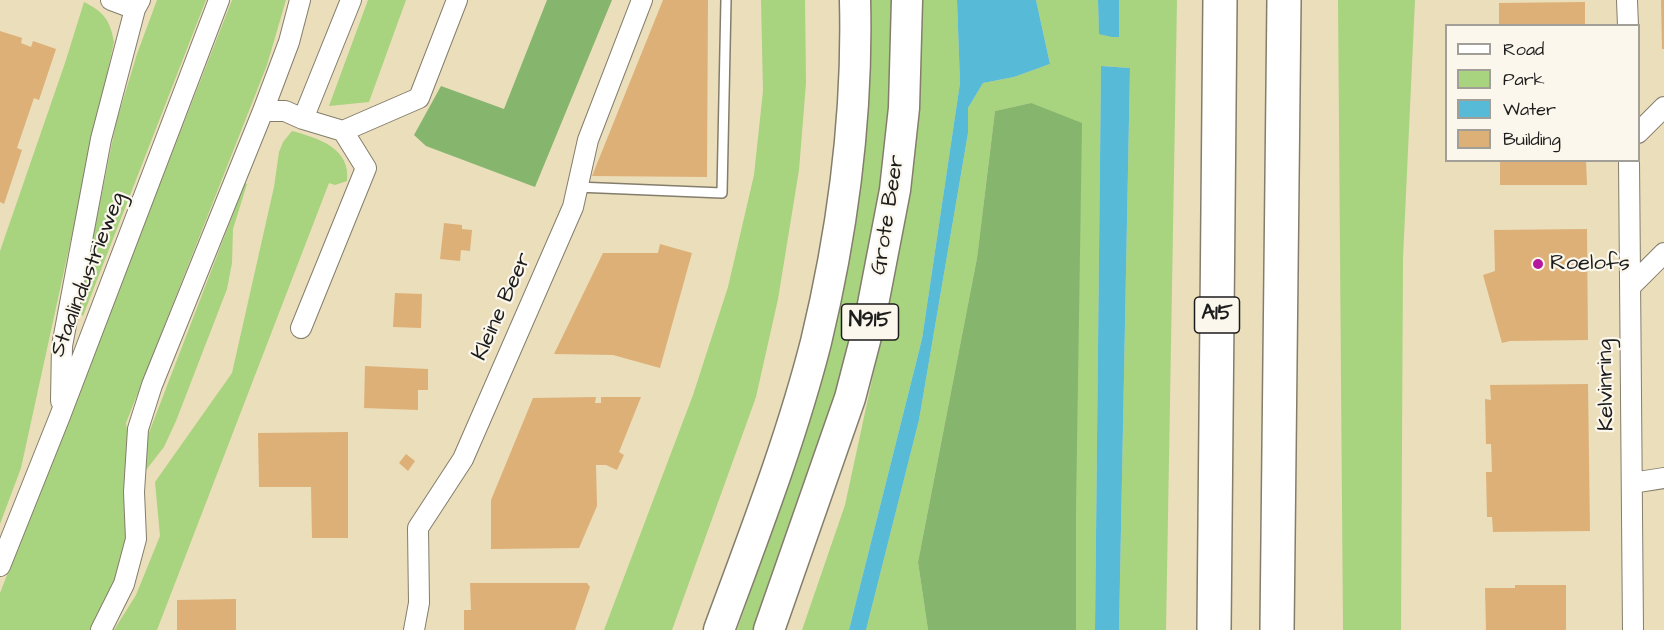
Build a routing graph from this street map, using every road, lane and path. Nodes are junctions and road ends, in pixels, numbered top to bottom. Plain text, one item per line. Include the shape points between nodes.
1 (111, 0) edge
2 (219, 0) edge
3 (300, 0) edge
4 (351, 0) edge
5 (457, 0) edge
6 (642, 0) edge
7 (726, 0) edge
8 (855, 0) edge
9 (907, 0) edge
10 (1220, 0) edge
11 (1284, 0) edge
12 (1627, 0) edge
13 (138, 4) edge
14 (1628, 24) edge
15 (1664, 107) edge
16 (263, 111) junction
17 (303, 119) junction
18 (1640, 130) edge
19 (343, 131) junction
20 (1629, 162) edge
21 (577, 187) junction
22 (1664, 253) edge
23 (1630, 287) junction
24 (301, 328) dead end
25 (60, 416) junction
26 (1664, 478) edge
27 (1632, 483) junction
28 (0, 566) edge
29 (1278, 572) junction
30 (100, 630) edge
31 (414, 630) edge
32 (720, 630) edge
33 (769, 630) edge
34 (1214, 630) edge
35 (1277, 630) edge
36 (1296, 630) edge
37 (1633, 630) edge

1 - 13 street
2 - 25 street, Staalindustrieweg
3 - 16 street
4 - 17 street
5 - 19 street via 419,98
6 - 21 street, Kleine Beer via 588,140
7 - 21 lane via 722,193
8 - 32 main road, Grote Beer / N915 via 854,116 838,234 818,331 783,453
9 - 33 main road, Grote Beer / N915 via 904,108 870,325 850,398
10 - 34 highway, A15
11 - 29 highway
12 - 14 street
13 - 25 street via 101,139 62,346
15 - 18 street
16 - 17 street via 285,111
16 - 30 street via 152,385 138,429 136,539 124,584
17 - 19 street
19 - 24 street via 366,168
20 - 23 street, Kelvinring
21 - 31 street, Kleine Beer via 573,207 463,459 418,528 419,603
22 - 23 street
23 - 27 street, Kelvinring
25 - 28 street, Staalindustrieweg
26 - 27 street
27 - 37 street, Kelvinring
29 - 35 highway
29 - 36 highway

